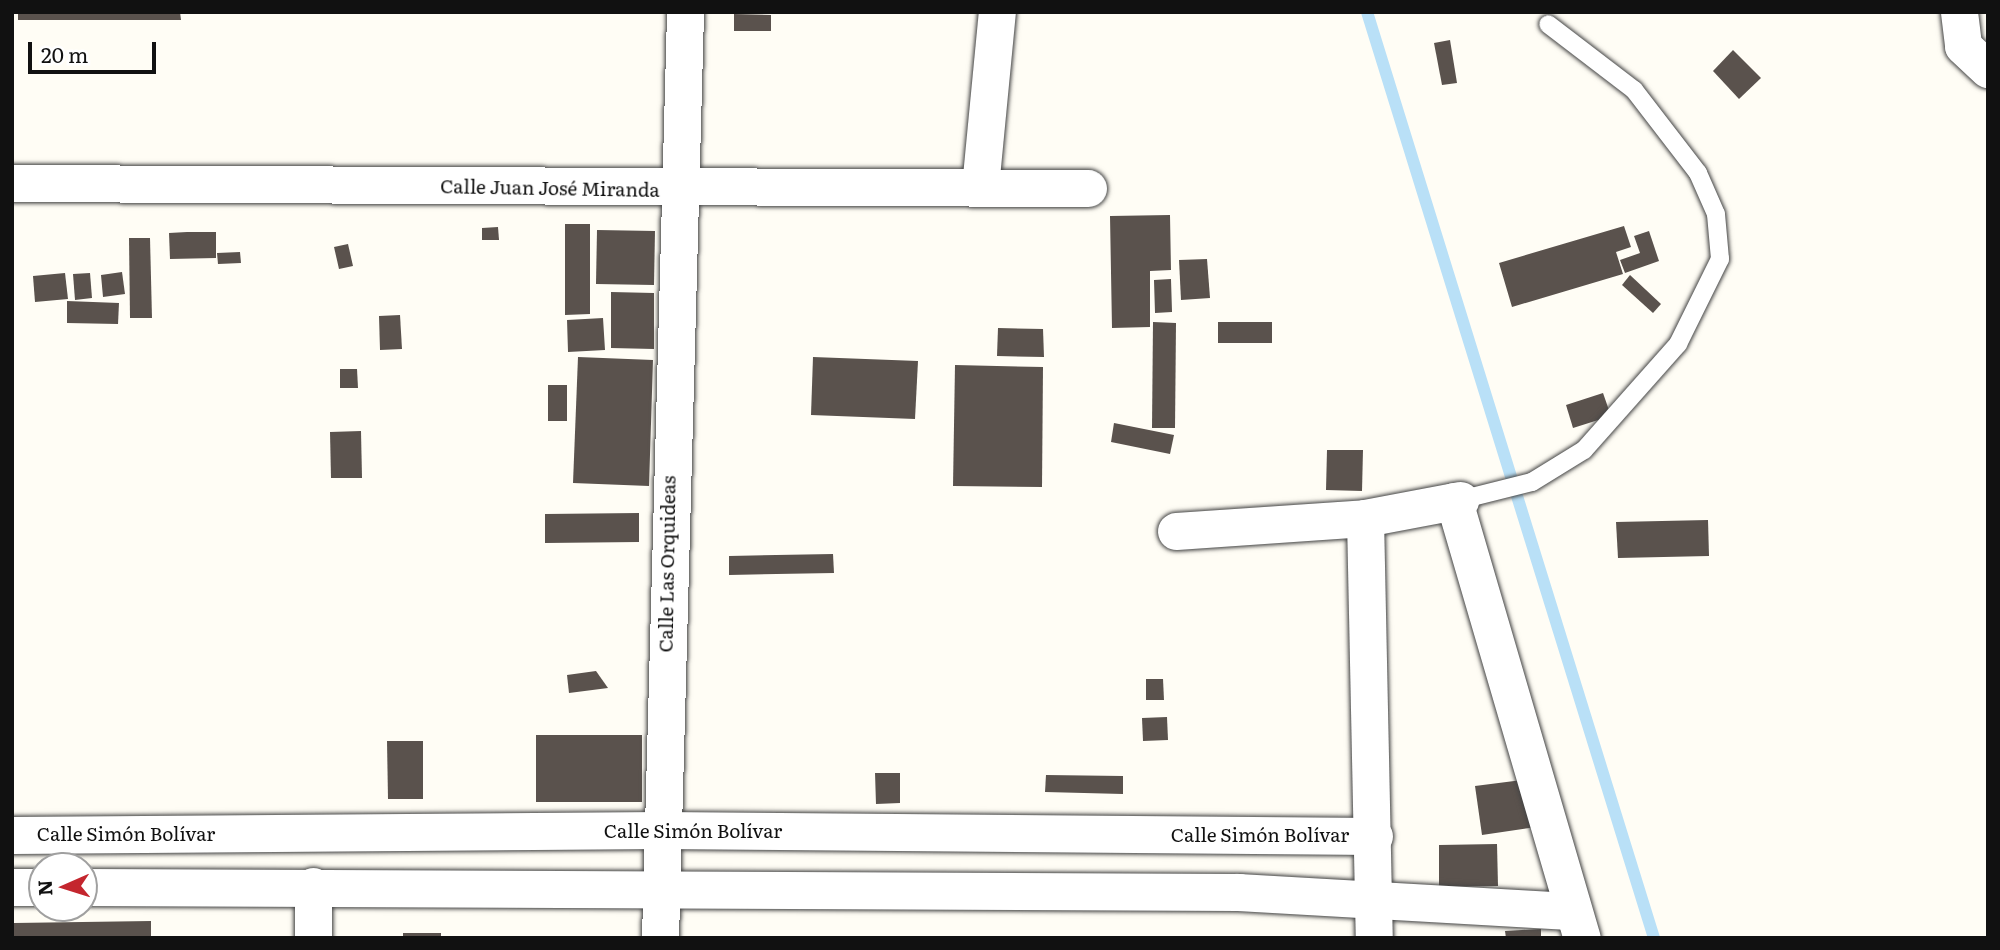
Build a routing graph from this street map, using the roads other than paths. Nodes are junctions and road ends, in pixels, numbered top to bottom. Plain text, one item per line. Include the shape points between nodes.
1 (685, 12) edge
2 (997, 12) edge
3 (1959, 12) edge
4 (1548, 24) dead end
5 (1988, 69) edge
6 (12, 183) edge
7 (980, 187) junction
8 (1088, 188) dead end
9 (676, 190) junction
10 (1457, 501) junction
11 (1366, 518) junction
12 (1176, 531) dead end
13 (661, 830) junction
14 (12, 835) edge
15 (1374, 835) junction
16 (313, 886) junction
17 (660, 886) junction
18 (98, 887) edge
19 (1374, 896) junction
20 (1577, 924) edge
21 (313, 938) edge
22 (660, 938) edge
23 (1374, 938) edge

1 - 9 street, Calle Las Orquideas
2 - 7 street
3 - 5 street via 1964,46
4 - 10 lane via 1634,90 1698,173 1716,214 1720,259 1678,344 1584,450 1532,482
6 - 9 street, Calle Juan José Miranda
7 - 8 street, Calle Juan José Miranda
7 - 9 street, Calle Juan José Miranda
9 - 13 street, Calle Las Orquideas
10 - 11 street
10 - 20 street
11 - 12 street
11 - 15 street
13 - 14 street, Calle Simón Bolívar
13 - 15 street, Calle Simón Bolívar
13 - 17 street, Calle Las Orquideas
15 - 19 street
16 - 17 street
16 - 18 street
16 - 21 street
17 - 19 street
17 - 22 street, Calle Las Orquideas
19 - 20 street
19 - 23 street

